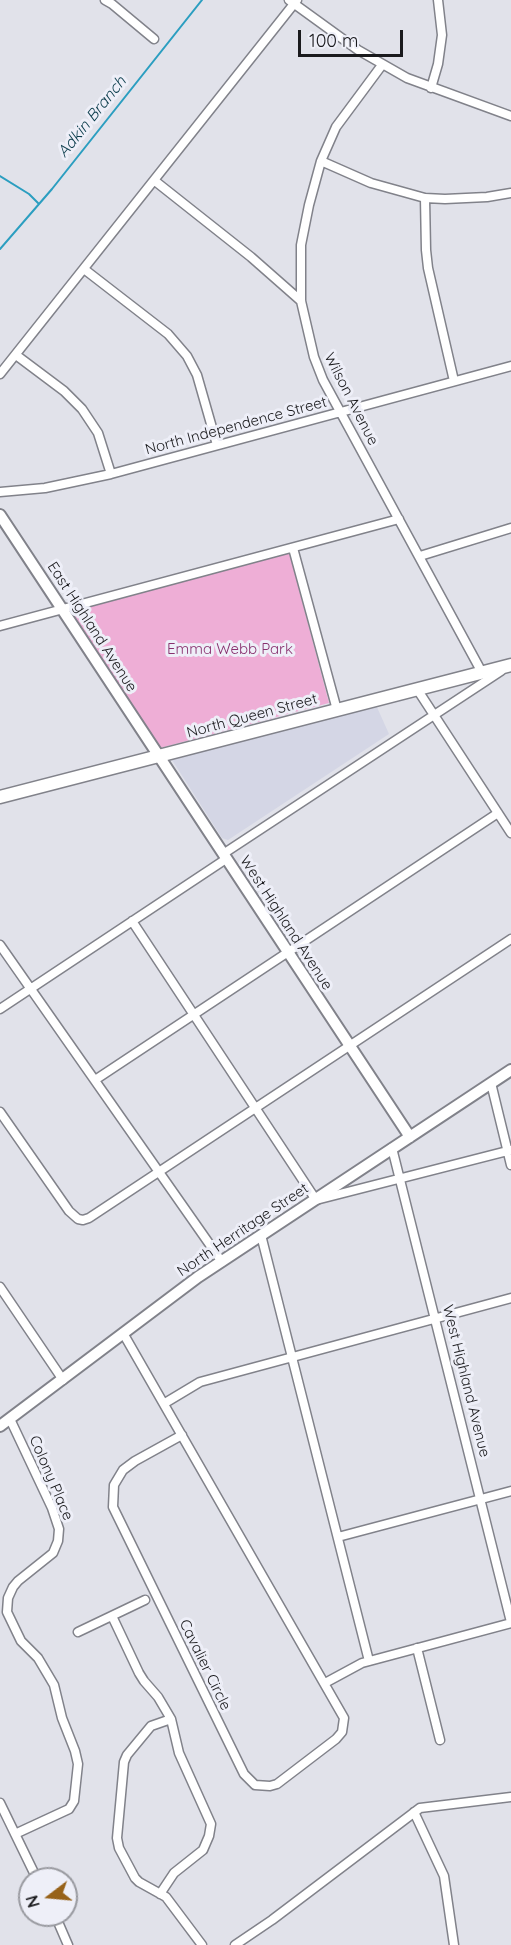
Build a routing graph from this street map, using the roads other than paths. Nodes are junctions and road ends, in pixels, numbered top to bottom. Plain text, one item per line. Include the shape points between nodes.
1 (105, 0) edge
2 (438, 0) edge
3 (293, 1) edge
4 (154, 39) dead end
5 (382, 64) junction
6 (431, 88) junction
7 (511, 116) edge
8 (321, 161) junction
9 (154, 181) junction
10 (511, 193) edge
11 (425, 198) junction
12 (84, 269) junction
13 (301, 301) junction
14 (16, 355) junction
15 (511, 366) edge
16 (0, 374) edge
17 (454, 381) junction
18 (340, 412) junction
19 (216, 445) junction
20 (111, 474) junction
21 (0, 492) edge
22 (0, 515) edge
23 (399, 519) junction
24 (511, 528) edge
25 (293, 548) junction
26 (420, 556) junction
27 (63, 609) junction
28 (0, 626) edge
29 (510, 665) edge
30 (479, 667) dead end
31 (417, 689) junction
32 (337, 710) junction
33 (433, 715) junction
34 (157, 756) junction
35 (0, 797) edge
36 (498, 813) junction
37 (511, 833) edge
38 (225, 856) junction
39 (132, 921) junction
40 (511, 939) edge
41 (0, 945) edge
42 (288, 952) junction
43 (30, 989) junction
44 (0, 1009) edge
45 (193, 1015) junction
46 (349, 1046) junction
47 (511, 1070) edge
48 (95, 1080) junction
49 (491, 1083) junction
50 (255, 1108) junction
51 (0, 1112) edge
52 (410, 1137) junction
53 (392, 1148) junction
54 (509, 1150) edge
55 (511, 1165) edge
56 (159, 1171) junction
57 (400, 1179) junction
58 (316, 1200) junction
59 (261, 1236) junction
60 (222, 1262) junction
61 (0, 1287) edge
62 (511, 1298) edge
63 (435, 1319) junction
64 (123, 1333) junction
65 (292, 1357) junction
66 (63, 1380) junction
67 (165, 1403) junction
68 (10, 1419) junction
69 (0, 1426) edge
70 (182, 1435) junction
71 (511, 1491) edge
72 (480, 1499) junction
73 (338, 1537) junction
74 (145, 1600) dead end
75 (112, 1616) junction
76 (511, 1622) edge
77 (78, 1632) dead end
78 (417, 1648) junction
79 (369, 1661) junction
80 (325, 1683) junction
81 (171, 1719) junction
82 (440, 1740) dead end
83 (511, 1797) edge
84 (0, 1803) edge
85 (414, 1812) junction
86 (15, 1834) junction
87 (32, 1867) edge
88 (160, 1894) junction
89 (60, 1927) edge
90 (68, 1945) edge
91 (202, 1945) edge
92 (235, 1945) edge
93 (454, 1945) edge

1 - 4 street
2 - 6 street via 442,35
3 - 5 street
3 - 9 street
5 - 6 street
5 - 8 street, Wilson Avenue via 336,127
6 - 7 street
8 - 11 street via 371,183
8 - 13 street, Wilson Avenue via 301,245
9 - 12 street
9 - 13 street
10 - 11 street via 445,200
11 - 17 street via 428,268
12 - 14 street
12 - 19 street via 168,334 187,356 197,375
13 - 18 street, Wilson Avenue via 314,357
14 - 16 street
14 - 20 street via 82,409 98,433
15 - 17 street, North Independence Street
17 - 18 street, North Independence Street
18 - 19 street, North Independence Street
18 - 23 street, Wilson Avenue
19 - 20 street, North Independence Street
20 - 21 street, North Independence Street via 45,488
22 - 27 street, East Highland Avenue
23 - 25 street
23 - 26 street, Wilson Avenue
24 - 26 street
25 - 27 street
25 - 32 street
26 - 30 street, Wilson Avenue
27 - 28 street
27 - 34 street, East Highland Avenue
29 - 31 main road, North Queen Street
29 - 33 street
31 - 32 main road, North Queen Street
31 - 33 street
32 - 34 main road, North Queen Street
33 - 36 street
33 - 38 street
34 - 35 main road, North Queen Street
34 - 38 street, West Highland Avenue
36 - 37 street
36 - 42 street
38 - 39 street
38 - 42 street, West Highland Avenue
39 - 43 street
39 - 45 street
40 - 46 street
41 - 43 street
42 - 45 street
42 - 46 street, West Highland Avenue
43 - 44 street
43 - 48 street
45 - 48 street
45 - 50 street
46 - 50 street
46 - 52 street, West Highland Avenue
47 - 49 street, North Herritage Street
48 - 56 street
49 - 52 street, North Herritage Street
49 - 54 street
50 - 56 street
50 - 58 street
51 - 56 street via 78,1219 89,1218
52 - 53 street, North Herritage Street
53 - 57 street, West Highland Avenue
53 - 58 street, North Herritage Street
54 - 55 street
54 - 57 street
56 - 60 street
57 - 58 street
57 - 63 street, West Highland Avenue
58 - 59 street, North Herritage Street
59 - 60 street, North Herritage Street
59 - 65 street
60 - 64 street, North Herritage Street
61 - 66 street
62 - 63 street
63 - 65 street
63 - 72 street, West Highland Avenue
64 - 66 street, North Herritage Street
64 - 67 street
65 - 67 street via 200,1382
65 - 73 street
66 - 68 street, North Herritage Street
67 - 70 street
68 - 69 street, North Herritage Street
68 - 86 street, Colony Place via 59,1529 53,1553 13,1587 7,1612 21,1641 38,1658 54,1685 78,1764 75,1801 69,1809
70 - 80 street
70 - 80 street, Cavalier Circle via 123,1470 114,1485 113,1506 238,1764 255,1785 277,1784 342,1732 344,1718
71 - 72 street
72 - 73 street
72 - 76 street, West Highland Avenue
73 - 79 street
74 - 75 street
75 - 77 street
75 - 81 street via 144,1681
76 - 78 street
78 - 79 street
78 - 82 street
79 - 80 street
81 - 88 street via 179,1753 211,1830 203,1850 174,1873
81 - 88 street via 151,1726 126,1755 117,1838 135,1878
83 - 85 street via 420,1808
84 - 86 street
85 - 92 street
85 - 93 street via 444,1876
86 - 87 street
88 - 91 street
89 - 90 street

